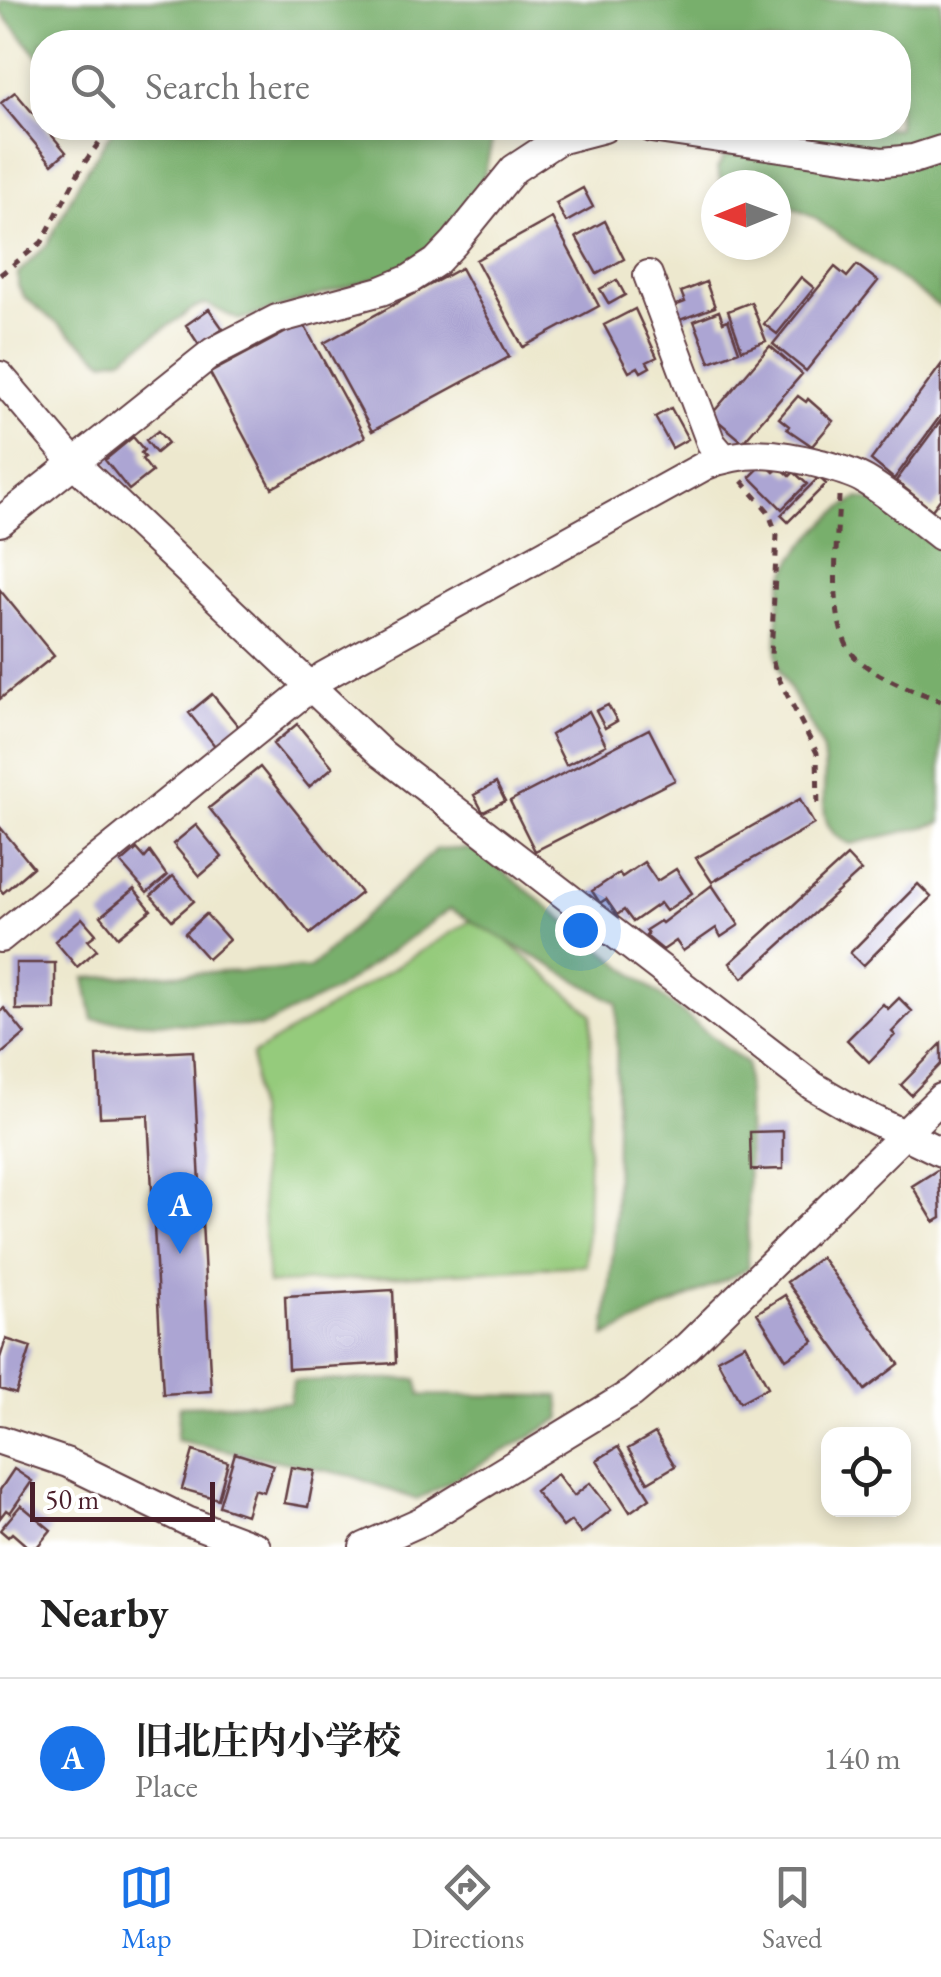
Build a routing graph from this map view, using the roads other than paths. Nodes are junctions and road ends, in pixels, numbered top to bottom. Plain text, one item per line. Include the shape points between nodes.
1 (558, 140) edge
2 (733, 140) edge
3 (941, 150) edge
4 (648, 275) dead end
5 (0, 376) edge
6 (724, 458) junction
7 (74, 463) junction
8 (0, 522) edge
9 (941, 536) edge
10 (310, 686) junction
11 (0, 938) edge
12 (941, 1098) edge
13 (904, 1134) junction
14 (941, 1152) edge
15 (0, 1440) edge
16 (256, 1547) edge
17 (364, 1547) edge

1 - 7 street via 514,169 454,243 410,280 244,334 184,373
2 - 3 street via 882,162
4 - 6 street via 711,443
5 - 7 street
6 - 9 street via 783,454 846,472 882,490
6 - 10 street
7 - 8 street
7 - 10 street
10 - 11 street
10 - 13 street via 403,770 793,1071
12 - 13 street
13 - 14 street
13 - 17 street via 632,1393 422,1521
15 - 16 street via 68,1463

